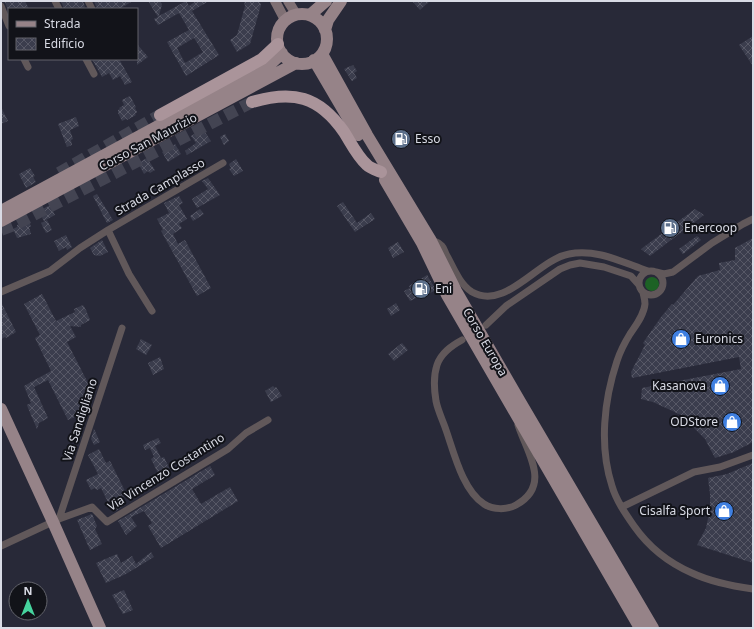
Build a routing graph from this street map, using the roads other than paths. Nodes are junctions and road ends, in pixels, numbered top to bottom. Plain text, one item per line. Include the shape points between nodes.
1 (275, 1) edge
2 (288, 1) edge
3 (326, 1) edge
4 (341, 1) edge
5 (1, 6) edge
6 (310, 15) junction
7 (291, 17) junction
8 (8, 24) edge
9 (325, 30) junction
10 (280, 49) junction
11 (318, 57) junction
12 (25, 60) edge
13 (87, 60) edge
14 (296, 63) junction
15 (28, 66) dead end
16 (94, 74) dead end
17 (252, 102) tunnel mouth
18 (160, 115) tunnel mouth
19 (223, 163) dead end
20 (381, 172) junction
21 (1, 211) edge
22 (753, 219) edge
23 (1, 221) edge
24 (108, 230) junction
25 (430, 239) junction
26 (652, 272) junction
27 (639, 285) junction
28 (1, 292) edge
29 (643, 293) junction
30 (152, 311) dead end
31 (486, 325) dead end
32 (122, 328) dead end
33 (462, 340) dead end
34 (512, 408) junction
35 (1, 409) edge
36 (268, 420) dead end
37 (753, 455) edge
38 (622, 507) junction
39 (56, 520) junction
40 (1, 546) edge
41 (753, 589) edge
42 (100, 628) edge
43 (640, 628) edge
44 (652, 628) edge

1 - 7 main road
2 - 7 main road
3 - 6 main road
4 - 9 main road via 328,20
5 - 8 street
6 - 7 main road
6 - 9 main road via 322,23
7 - 10 main road via 278,31
9 - 11 main road via 326,42
10 - 14 main road via 288,59
10 - 18 highway
10 - 21 main road, Corso San Maurizio via 266,67
11 - 14 main road via 302,64
11 - 20 main road, Corso Europa
11 - 25 main road, Corso Europa
12 - 15 street
13 - 16 street
14 - 23 main road, Corso San Maurizio
17 - 20 highway via 287,96 309,100 328,111 367,166
19 - 24 street, Strada Camplasso
20 - 34 main road, Corso Europa
22 - 26 street via 712,243 673,272
24 - 28 street, Strada Camplasso via 50,270
24 - 30 street, Strada Camplasso via 129,274
25 - 26 street via 442,246 463,284 481,296 499,295 554,260 581,252 631,264
25 - 44 main road, Corso Europa via 456,291
26 - 27 street via 642,275
26 - 29 street via 660,274 664,282 662,290 651,296
27 - 29 street
27 - 31 street via 631,276 604,267 580,263 570,265 548,276 506,306
29 - 38 street via 645,306 618,359 605,410 608,474
32 - 39 street, Via Sandigliano
33 - 34 street via 442,355 437,365 434,377 437,403 466,483 475,496 494,508 514,507 522,502 532,491 535,477 532,460
34 - 43 main road, Corso Europa
35 - 39 main road
36 - 39 street, Via Vincenzo Costantino via 246,433 228,449 107,522 92,507
37 - 38 street via 720,467 694,472
38 - 41 street via 647,542 672,562 704,578
39 - 40 street
39 - 42 main road

